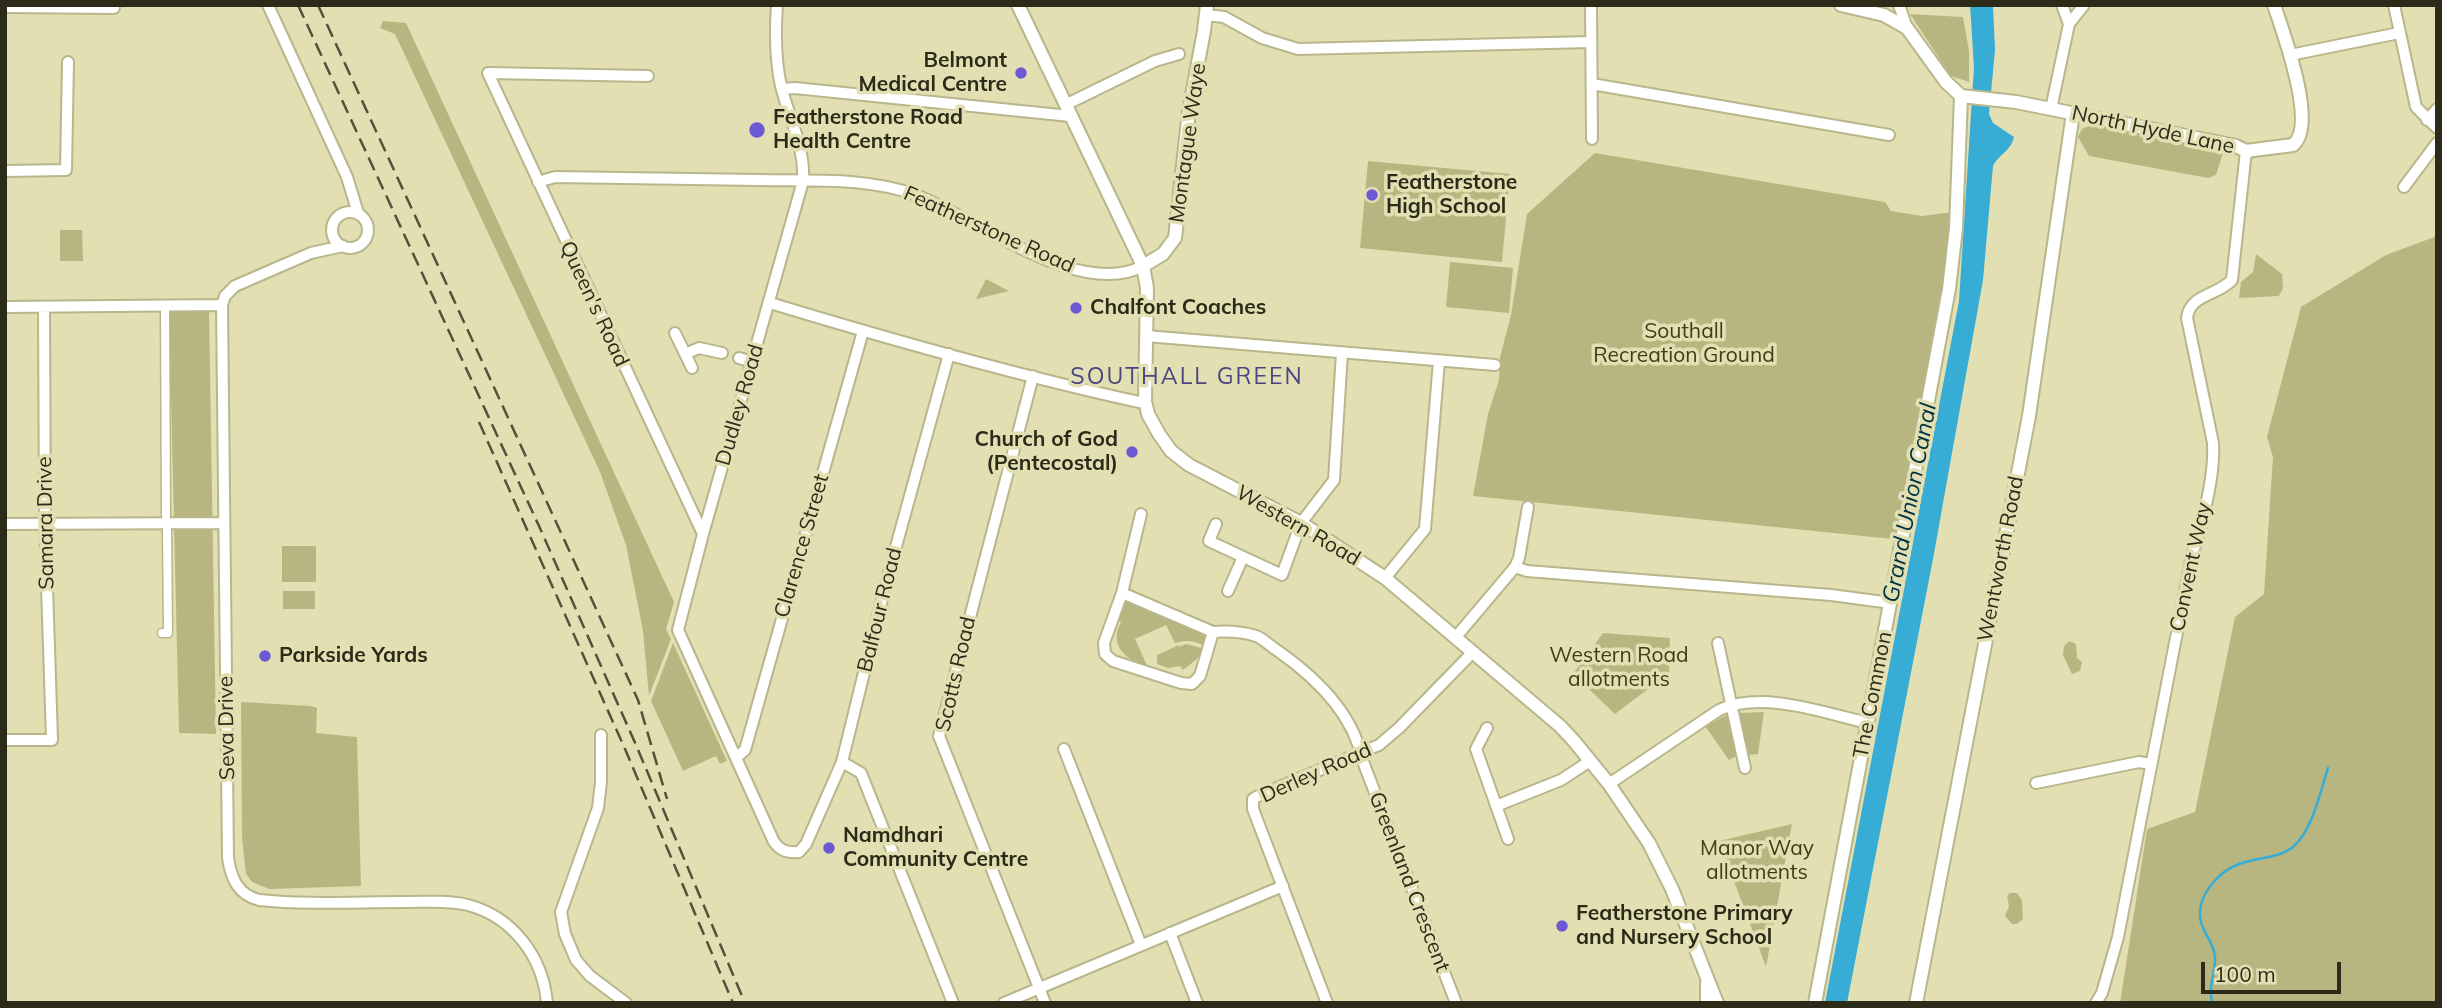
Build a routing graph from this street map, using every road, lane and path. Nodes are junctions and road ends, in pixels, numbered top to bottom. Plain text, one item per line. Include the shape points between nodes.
1 (268, 5) edge
2 (776, 5) edge
3 (1018, 5) edge
4 (1591, 5) edge
5 (1841, 5) edge
6 (1898, 5) edge
7 (2062, 5) edge
8 (2084, 5) edge
9 (2274, 5) edge
10 (2394, 5) edge
11 (5, 7) edge
12 (114, 9) dead end
13 (1206, 10) edge
14 (1875, 13) junction
15 (2069, 24) junction
16 (1907, 28) junction
17 (2399, 33) junction
18 (1591, 42) junction
19 (1179, 54) dead end
20 (2290, 55) junction
21 (68, 62) dead end
22 (648, 76) dead end
23 (1592, 84) junction
24 (782, 89) junction
25 (1965, 96) junction
26 (2051, 109) junction
27 (2437, 109) edge
28 (1068, 110) junction
29 (2073, 113) junction
30 (2427, 120) junction
31 (2437, 128) edge
32 (1889, 135) dead end
33 (1592, 139) dead end
34 (2437, 142) edge
35 (2246, 151) junction
36 (5, 171) edge
37 (347, 177) junction
38 (803, 181) junction
39 (538, 182) junction
40 (2404, 187) dead end
41 (342, 213) junction
42 (358, 213) junction
43 (332, 232) junction
44 (343, 246) junction
45 (311, 253) junction
46 (1143, 266) junction
47 (770, 303) junction
48 (165, 305) junction
49 (222, 305) junction
50 (5, 307) edge
51 (44, 307) junction
52 (863, 331) junction
53 (676, 333) dead end
54 (1146, 336) junction
55 (722, 353) dead end
56 (685, 354) junction
57 (949, 354) junction
58 (1342, 354) junction
59 (739, 358) dead end
60 (1439, 361) junction
61 (753, 362) junction
62 (1495, 365) dead end
63 (692, 368) dead end
64 (1033, 376) junction
65 (1145, 401) junction
66 (1528, 507) dead end
67 (1141, 514) dead end
68 (166, 516) dead end
69 (224, 523) junction
70 (1301, 523) junction
71 (5, 524) edge
72 (45, 524) junction
73 (1216, 524) dead end
74 (167, 529) dead end
75 (703, 534) junction
76 (1243, 557) junction
77 (1515, 567) junction
78 (1385, 578) junction
79 (1228, 591) dead end
80 (1122, 593) junction
81 (1891, 603) junction
82 (1213, 632) junction
83 (162, 633) dead end
84 (1455, 638) junction
85 (1718, 643) dead end
86 (1472, 653) junction
87 (1731, 705) junction
88 (1868, 723) junction
89 (1487, 728) dead end
90 (601, 735) dead end
91 (5, 740) edge
92 (1064, 749) dead end
93 (1361, 754) junction
94 (737, 757) junction
95 (1590, 761) junction
96 (842, 762) junction
97 (2151, 764) junction
98 (1745, 768) dead end
99 (2036, 783) dead end
100 (1609, 784) junction
101 (1496, 806) junction
102 (1508, 839) dead end
103 (1283, 886) junction
104 (1170, 933) junction
105 (1141, 945) junction
106 (1707, 983) junction
107 (1040, 988) junction
108 (547, 1003) edge
109 (626, 1003) edge
110 (953, 1003) edge
111 (1004, 1003) edge
112 (1045, 1003) edge
113 (1198, 1003) edge
114 (1327, 1003) edge
115 (1456, 1003) edge
116 (1707, 1003) edge
117 (1717, 1003) edge
118 (1815, 1003) edge
119 (1916, 1003) edge
120 (2096, 1003) edge

1 - 37 street
2 - 24 street
3 - 28 street, Western Road
4 - 18 street
5 - 14 street
6 - 14 street via 1886,13
6 - 16 street
7 - 15 street
8 - 15 street
9 - 20 street, North Hyde Lane
10 - 17 street
11 - 12 street
13 - 18 street via 1262,38 1298,49
13 - 46 street, Montague Waye via 1175,238 1163,254
14 - 16 street
15 - 26 street
16 - 25 street via 1946,82
17 - 20 street
17 - 30 street via 2416,107
18 - 23 street
19 - 28 street via 1155,61
20 - 35 street, North Hyde Lane via 2302,114 2298,141 2286,147
21 - 36 street via 66,170
22 - 39 street, Queen's Road via 488,73
23 - 32 street
23 - 33 street
24 - 28 street
24 - 38 street via 804,157
25 - 26 street, North Hyde Lane
25 - 81 street, The Common via 1949,289
26 - 29 street, North Hyde Lane
27 - 30 street
28 - 46 street, Western Road
29 - 35 street, North Hyde Lane
29 - 119 street, Wentworth Road via 2029,416
30 - 31 street
34 - 40 street
35 - 97 street, Convent Way via 2232,280 2188,308 2214,457
37 - 41 street
37 - 42 street
38 - 39 street, Featherstone Road via 555,177
38 - 46 street, Featherstone Road via 899,189 1071,270 1113,275
38 - 47 street, Dudley Road
39 - 75 street, Queen's Road
41 - 42 street
41 - 43 street via 334,220
42 - 44 street via 368,225 367,236 360,245
43 - 44 street
43 - 45 street
44 - 45 street
45 - 49 street via 235,286
46 - 54 street, Western Road
47 - 52 street
47 - 61 street, Dudley Road
48 - 49 street
48 - 51 street via 96,302
48 - 68 street
49 - 69 street, Seva Drive
50 - 51 street
51 - 72 street, Samara Drive
52 - 57 street
52 - 94 street, Clarence Street via 745,750
53 - 56 street
54 - 58 street
54 - 65 street, Western Road
55 - 56 street via 699,348
56 - 63 street
57 - 64 street
57 - 96 street, Balfour Road
58 - 60 street
58 - 70 street via 1334,480
59 - 61 street
60 - 62 street
60 - 78 street via 1425,529
61 - 75 street, Dudley Road
64 - 65 street
64 - 107 street, Scotts Road via 939,736
65 - 70 street, Western Road via 1147,414 1171,451 1189,465
66 - 77 street
67 - 80 street
69 - 72 street
69 - 108 street, Seva Drive via 228,858 240,889 248,898 272,902 471,906 500,921 528,947 542,976
70 - 76 street via 1282,575
70 - 78 street, Western Road
71 - 72 street
72 - 91 street, Samara Drive via 52,740
73 - 76 street via 1209,541
74 - 83 street via 168,633
75 - 94 street, Dudley Road via 678,630
76 - 79 street
77 - 81 street
77 - 84 street
78 - 84 street, Western Road
80 - 82 street
80 - 82 street via 1104,643 1105,654 1113,661 1192,684
81 - 88 street, The Common
82 - 93 street, Greenland Crescent via 1257,636 1300,667 1330,697
84 - 86 street, Western Road
85 - 87 street
86 - 93 street, Derley Road via 1399,728
86 - 95 street, Western Road via 1560,726
87 - 88 street via 1777,703
87 - 98 street
87 - 100 street
88 - 118 street, The Common
89 - 101 street via 1476,749
90 - 109 street via 598,807 561,912 576,960
92 - 105 street
93 - 103 street, Derley Road via 1254,799 1253,809
93 - 115 street, Greenland Crescent
94 - 96 street, Balfour Road via 774,842 790,853 799,852 806,844
95 - 100 street, Western Road
95 - 101 street via 1561,780
96 - 110 street via 861,773
97 - 99 street via 2139,762
97 - 120 street, Convent Way via 2118,937
100 - 106 street, Western Road via 1649,843
101 - 102 street
103 - 104 street
103 - 114 street, Derley Road
104 - 105 street
104 - 113 street
105 - 107 street
106 - 116 street, Western Road
106 - 117 street, Western Road
107 - 111 street
107 - 112 street, Scotts Road

